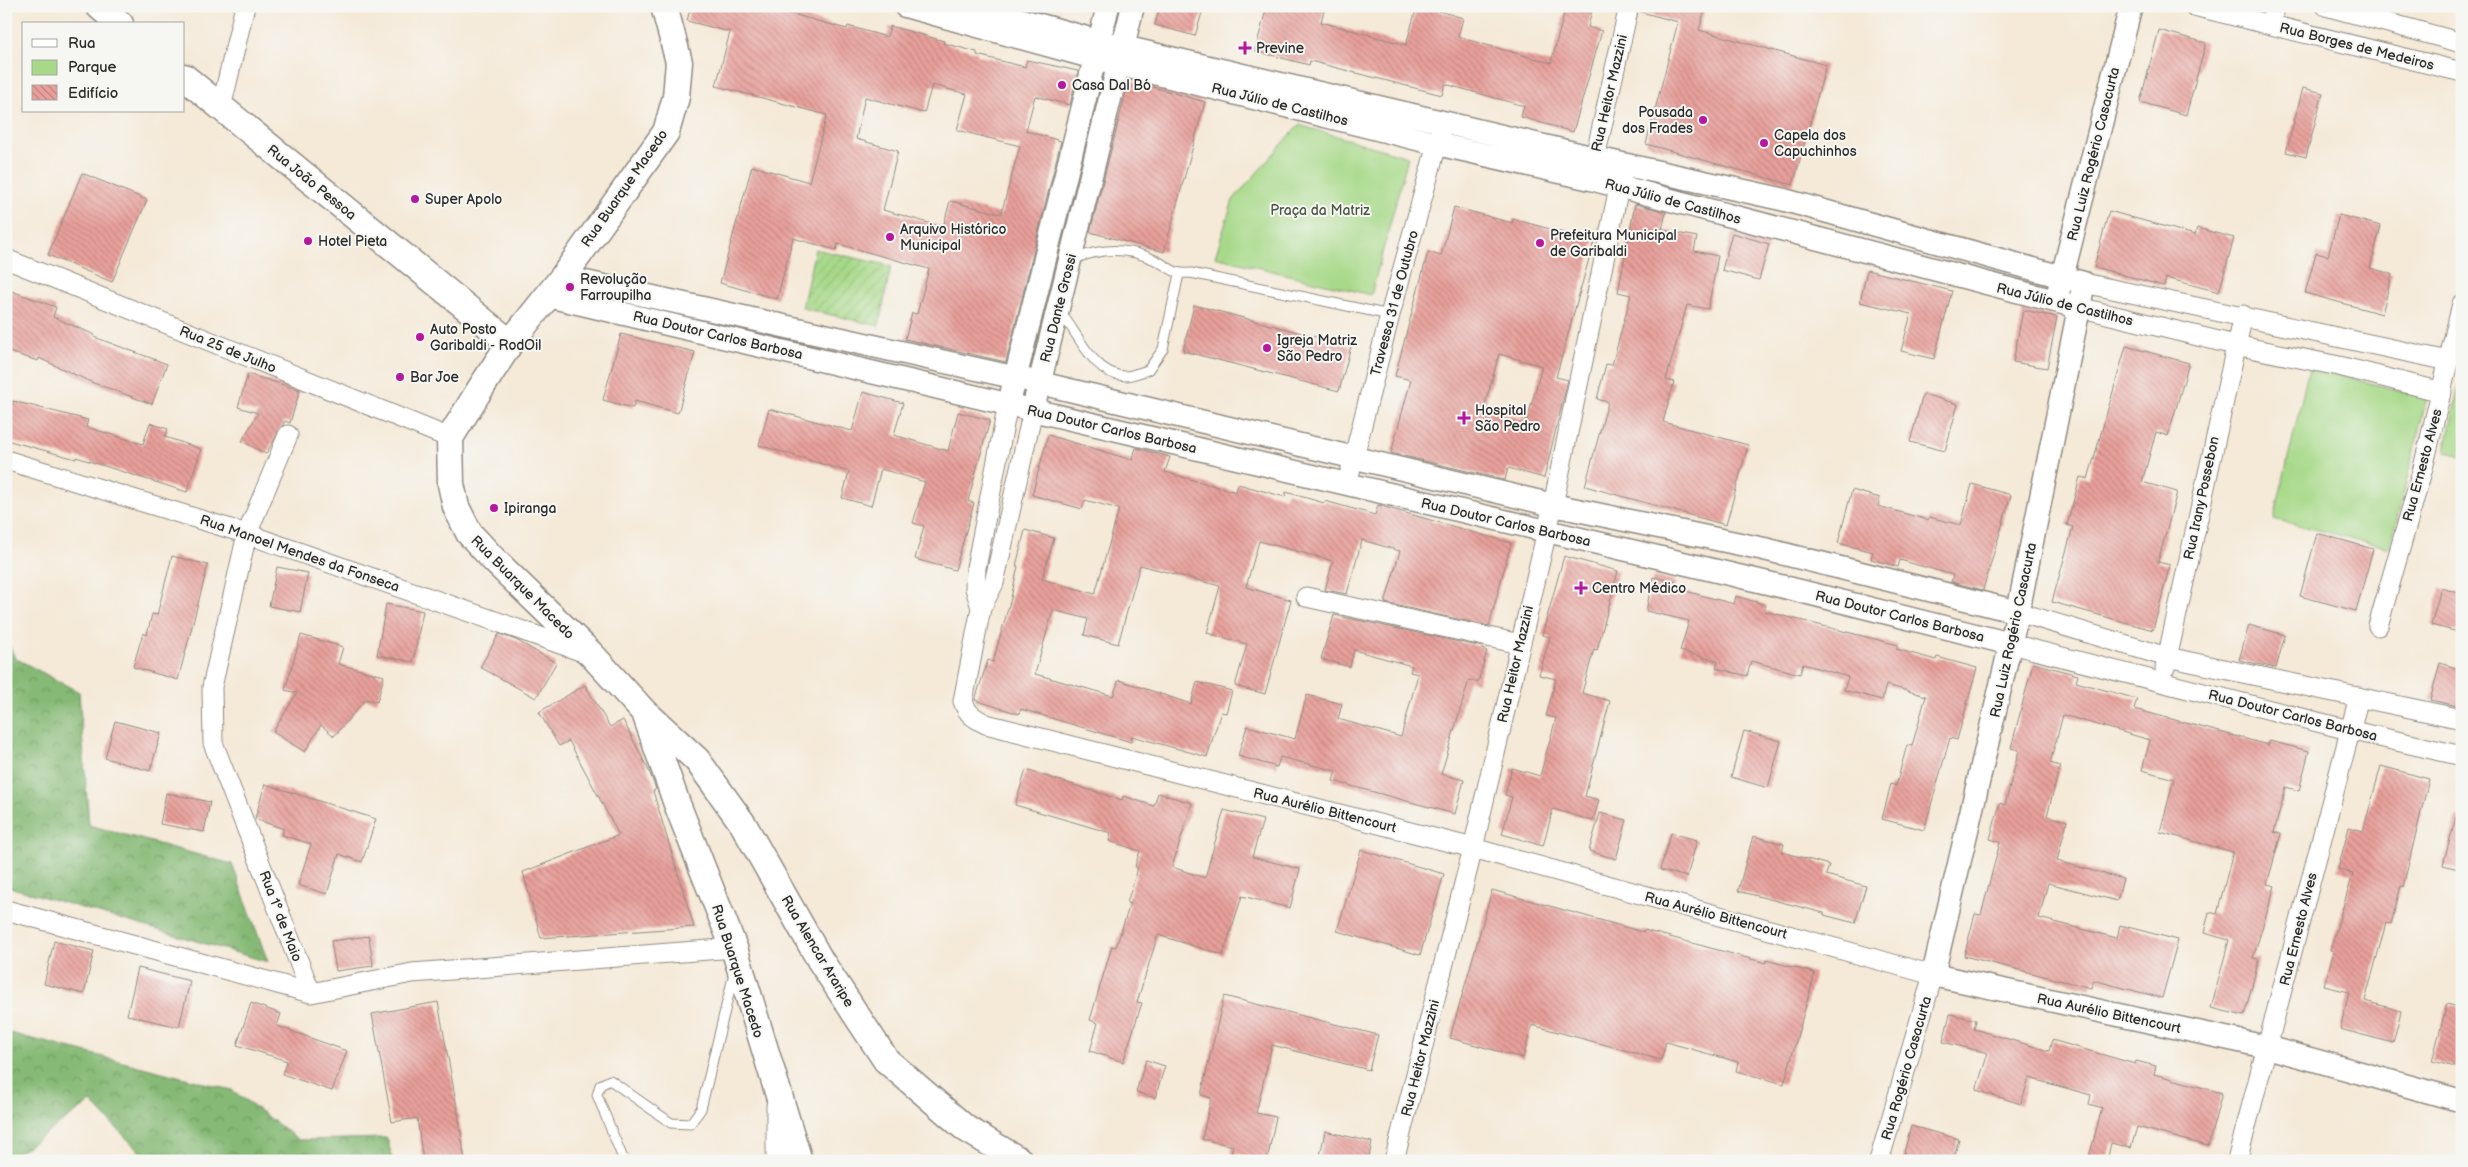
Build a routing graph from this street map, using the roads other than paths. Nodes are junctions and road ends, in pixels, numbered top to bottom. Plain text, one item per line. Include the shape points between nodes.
1 (99, 6) edge
2 (245, 6) edge
3 (664, 6) edge
4 (906, 6) edge
5 (972, 6) edge
6 (1108, 6) edge
7 (1133, 6) edge
8 (1629, 6) edge
9 (2130, 6) edge
10 (2194, 6) edge
11 (2274, 6) edge
12 (2326, 6) edge
13 (118, 22) edge
14 (2270, 25) junction
15 (2462, 43) edge
16 (1096, 50) junction
17 (1120, 56) junction
18 (2462, 72) edge
19 (185, 78) edge
20 (221, 108) junction
21 (1443, 122) junction
22 (1437, 144) junction
23 (1624, 165) junction
24 (1593, 169) junction
25 (1618, 186) junction
26 (6, 259) edge
27 (1070, 261) junction
28 (1179, 274) junction
29 (2063, 276) junction
30 (2084, 282) junction
31 (556, 286) junction
32 (2056, 302) junction
33 (2462, 304) edge
34 (2078, 307) junction
35 (1058, 310) junction
36 (1390, 315) junction
37 (2243, 315) junction
38 (807, 332) junction
39 (510, 343) junction
40 (2235, 345) junction
41 (802, 355) junction
42 (2449, 361) junction
43 (1016, 378) junction
44 (1040, 383) junction
45 (2442, 392) junction
46 (1008, 404) junction
47 (1033, 410) junction
48 (288, 435) dead end
49 (450, 438) junction
50 (1354, 459) junction
51 (6, 460) edge
52 (1347, 484) junction
53 (1552, 505) junction
54 (1546, 531) junction
55 (247, 534) junction
56 (1778, 552) junction
57 (1772, 584) junction
58 (1306, 597) dead end
59 (981, 608) junction
60 (2018, 612) junction
61 (2378, 626) dead end
62 (1520, 644) junction
63 (2011, 644) junction
64 (592, 655) junction
65 (2167, 657) junction
66 (2162, 682) junction
67 (2359, 697) junction
68 (645, 713) junction
69 (973, 718) joint
70 (2462, 719) edge
71 (2349, 730) junction
72 (2462, 756) edge
73 (1474, 848) junction
74 (6, 910) edge
75 (736, 954) junction
76 (1933, 975) junction
77 (311, 993) junction
78 (2268, 1048) junction
79 (776, 1091) junction
80 (2462, 1101) edge
81 (624, 1161) edge
82 (776, 1161) edge
83 (799, 1161) edge
84 (1020, 1161) edge
85 (1394, 1161) edge
86 (1879, 1161) edge
87 (2237, 1161) edge

1 - 13 main road
2 - 20 street
3 - 31 main road, Rua Buarque Macedo via 679,62 676,97 666,132
4 - 16 street, Rua Júlio de Castilhos
5 - 16 street, Rua Júlio de Castilhos
6 - 16 street, Rua Dante Grossi
7 - 17 street, Rua Dante Grossi
8 - 24 street, Rua Heitor Mazzini
9 - 29 street, Rua Luiz Rogério Casacurta
10 - 14 street, Rua Borges de Medeiros
11 - 14 street
12 - 15 street, Rua Borges de Medeiros
14 - 18 street, Rua Borges de Medeiros
16 - 17 street, Rua Júlio de Castilhos
16 - 43 street, Rua Dante Grossi
17 - 21 street, Rua Júlio de Castilhos
17 - 22 street, Rua Júlio de Castilhos
17 - 27 street, Rua Dante Grossi
19 - 20 main road, Rua João Pessoa
20 - 39 main road, Rua João Pessoa
21 - 22 street, Travessa 31 de Outubro
21 - 24 street, Rua Júlio de Castilhos
22 - 24 street, Rua Júlio de Castilhos
22 - 36 street, Travessa 31 de Outubro
23 - 24 street, Rua Júlio de Castilhos
23 - 25 street, Rua Heitor Mazzini
23 - 29 street, Rua Júlio de Castilhos via 1781,199
24 - 25 street, Rua Júlio de Castilhos
25 - 32 street, Rua Júlio de Castilhos
25 - 53 street, Rua Heitor Mazzini
26 - 49 street, Rua 25 de Julho
27 - 28 lane via 1088,253 1131,252 1155,260
27 - 35 street, Rua Dante Grossi
28 - 35 lane via 1163,349 1148,370 1126,376 1112,374 1094,363 1073,326
28 - 36 lane via 1191,273
29 - 30 street, Rua Júlio de Castilhos
29 - 32 street, Rua Luiz Rogério Casacurta
30 - 34 street, Rua Luiz Rogério Casacurta
30 - 37 street, Rua Júlio de Castilhos
31 - 38 street, Rua Doutor Carlos Barbosa
31 - 39 main road, Rua Buarque Macedo
31 - 41 street, Rua Doutor Carlos Barbosa
32 - 34 street, Rua Júlio de Castilhos
33 - 42 street, Rua Ernesto Alves
34 - 40 street, Rua Júlio de Castilhos
34 - 60 street, Rua Luiz Rogério Casacurta
35 - 44 street, Rua Dante Grossi
36 - 50 street, Travessa 31 de Outubro
37 - 40 street, Rua Irany Possebon
37 - 42 street, Rua Júlio de Castilhos
38 - 41 street
38 - 43 street, Rua Doutor Carlos Barbosa
39 - 49 main road, Rua Buarque Macedo
40 - 45 street, Rua Júlio de Castilhos via 2339,366
40 - 65 street, Rua Irany Possebon
41 - 46 street, Rua Doutor Carlos Barbosa
42 - 45 street, Rua Ernesto Alves
43 - 44 street, Rua Doutor Carlos Barbosa
43 - 46 street, Rua Dante Grossi
44 - 47 street, Rua Dante Grossi
44 - 50 street, Rua Doutor Carlos Barbosa
45 - 61 street, Rua Ernesto Alves
46 - 47 street, Rua Doutor Carlos Barbosa
46 - 59 street, Rua Dante Grossi via 976,568 975,588
47 - 52 street, Rua Doutor Carlos Barbosa
47 - 59 street, Rua Dante Grossi via 994,584
48 - 55 street, Rua 1º de Maio
49 - 64 main road, Rua Buarque Macedo via 451,484 456,507 469,533
50 - 52 street, Travessa 31 de Outubro
50 - 53 street, Rua Doutor Carlos Barbosa
51 - 55 street, Rua Manoel Mendes da Fonseca
52 - 54 street, Rua Doutor Carlos Barbosa
53 - 54 street, Rua Heitor Mazzini
53 - 56 street, Rua Doutor Carlos Barbosa
54 - 57 street, Rua Doutor Carlos Barbosa
54 - 62 street, Rua Heitor Mazzini
55 - 64 street, Rua Manoel Mendes da Fonseca
55 - 77 street, Rua 1º de Maio via 212,687 213,743
56 - 57 street
56 - 60 street, Rua Doutor Carlos Barbosa
57 - 63 street, Rua Doutor Carlos Barbosa
58 - 62 street
59 - 69 street, Rua Dante Grossi via 963,701
60 - 63 street, Rua Luiz Rogério Casacurta
60 - 65 street, Rua Doutor Carlos Barbosa
62 - 73 street, Rua Heitor Mazzini
63 - 66 street, Rua Doutor Carlos Barbosa
63 - 76 street, Rua Luiz Rogério Casacurta
64 - 68 main road, Rua Buarque Macedo
65 - 66 street, Rua Irany Possebon
65 - 67 street, Rua Doutor Carlos Barbosa
66 - 71 street, Rua Doutor Carlos Barbosa
67 - 70 street, Rua Doutor Carlos Barbosa
67 - 71 street, Rua Ernesto Alves
68 - 75 main road, Rua Buarque Macedo
68 - 84 main road, Rua Alencar Araripe via 697,760 744,824 820,960 886,1060 965,1128
69 - 73 street, Rua Aurélio Bittencourt via 986,724
71 - 72 street, Rua Doutor Carlos Barbosa
71 - 78 street, Rua Ernesto Alves
73 - 76 street, Rua Aurélio Bittencourt
73 - 85 street, Rua Heitor Mazzini
74 - 77 street
75 - 77 street via 412,974
75 - 79 main road, Rua Buarque Macedo
75 - 81 lane via 701,1110 690,1124 671,1123 610,1080 600,1085 597,1095
76 - 78 street, Rua Aurélio Bittencourt
76 - 86 street, Rua Rogério Casacurta
78 - 80 street, Rua Aurélio Bittencourt
78 - 87 street, Rua Ernesto Alves
79 - 82 street
79 - 83 main road, Rua Buarque Macedo

